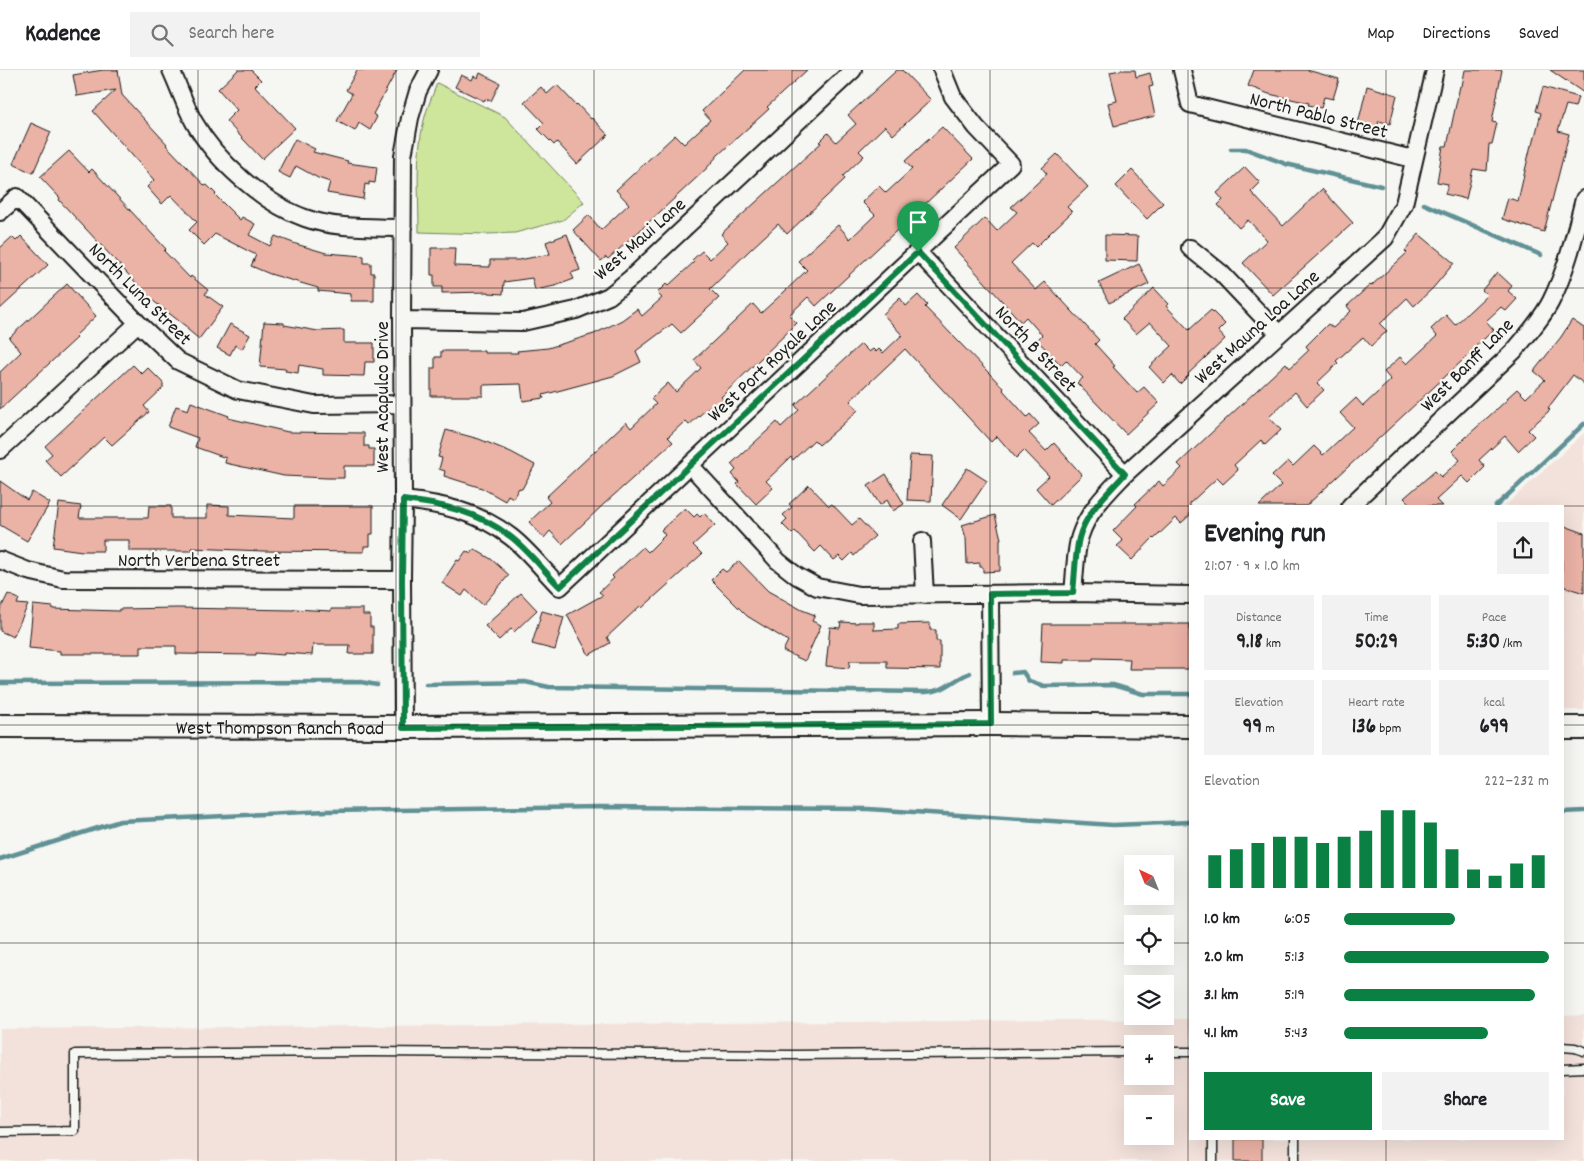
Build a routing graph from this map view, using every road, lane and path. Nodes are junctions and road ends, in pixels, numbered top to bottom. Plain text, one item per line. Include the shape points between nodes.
1 (171, 70) edge
2 (429, 70) edge
3 (853, 70) edge
4 (942, 70) edge
5 (1182, 70) edge
6 (1435, 70) edge
7 (1414, 159) junction
8 (1584, 199) edge
9 (0, 212) edge
10 (403, 228) junction
11 (1190, 248) dead end
12 (918, 252) junction
13 (402, 320) junction
14 (138, 323) junction
15 (1279, 334) junction
16 (402, 404) junction
17 (0, 450) edge
18 (690, 465) junction
19 (1125, 474) junction
20 (403, 500) junction
21 (1351, 505) edge
22 (922, 540) dead end
23 (0, 560) edge
24 (402, 580) junction
25 (1073, 593) junction
26 (990, 594) junction
27 (1189, 594) edge
28 (925, 595) junction
29 (991, 724) junction
30 (0, 726) edge
31 (1189, 726) edge
32 (403, 728) junction
33 (1564, 728) edge
34 (1584, 728) edge
35 (1564, 1047) edge
36 (1584, 1051) edge
37 (1124, 1052) edge
38 (1174, 1052) edge
39 (1189, 1052) edge
40 (1584, 1068) edge
41 (1564, 1069) edge
42 (0, 1132) edge
43 (1213, 1140) edge
44 (1295, 1140) edge
45 (1213, 1161) edge
46 (1295, 1161) edge

1 - 10 street via 194,122 208,142 245,181 269,200 306,219 353,227
2 - 10 street, West Acapulco Drive via 418,91 403,156
3 - 13 street, West Maui Lane via 609,296 576,310 523,322
4 - 12 street, West Port Royale Lane via 953,97 1011,164
5 - 7 street, North Pablo Street via 1190,104
6 - 7 street, West Mauna Loa Lane
7 - 15 street, West Mauna Loa Lane via 1404,204 1384,238
8 - 21 street, West Banff Lane via 1560,280 1532,329 1514,351
9 - 14 street, North Luna Street via 17,197
10 - 13 street, West Acapulco Drive
11 - 15 street via 1221,273
12 - 18 street, West Port Royale Lane
12 - 19 street, North B Street
13 - 16 street, West Acapulco Drive
14 - 16 street, North Luna Street via 178,361 238,390 314,405
14 - 17 street
15 - 19 street, West Mauna Loa Lane
16 - 20 street, West Acapulco Drive
18 - 20 street, West Port Royale Lane via 560,587 512,537 491,524 450,506
18 - 28 street via 778,561 797,576 817,587 859,595
19 - 25 street, West Mauna Loa Lane via 1096,505 1086,521 1079,538
20 - 24 street, West Acapulco Drive
22 - 28 street
23 - 24 street, North Verbena Street via 63,579
24 - 32 street, West Acapulco Drive
25 - 26 street
25 - 27 street
26 - 28 street
26 - 29 street
29 - 31 main road, West Thompson Ranch Road
29 - 32 main road, West Thompson Ranch Road
30 - 32 main road, West Thompson Ranch Road
33 - 34 main road
35 - 36 lane
37 - 42 lane via 75,1054 76,1131
38 - 39 lane
40 - 41 lane
43 - 45 lane
44 - 46 lane

